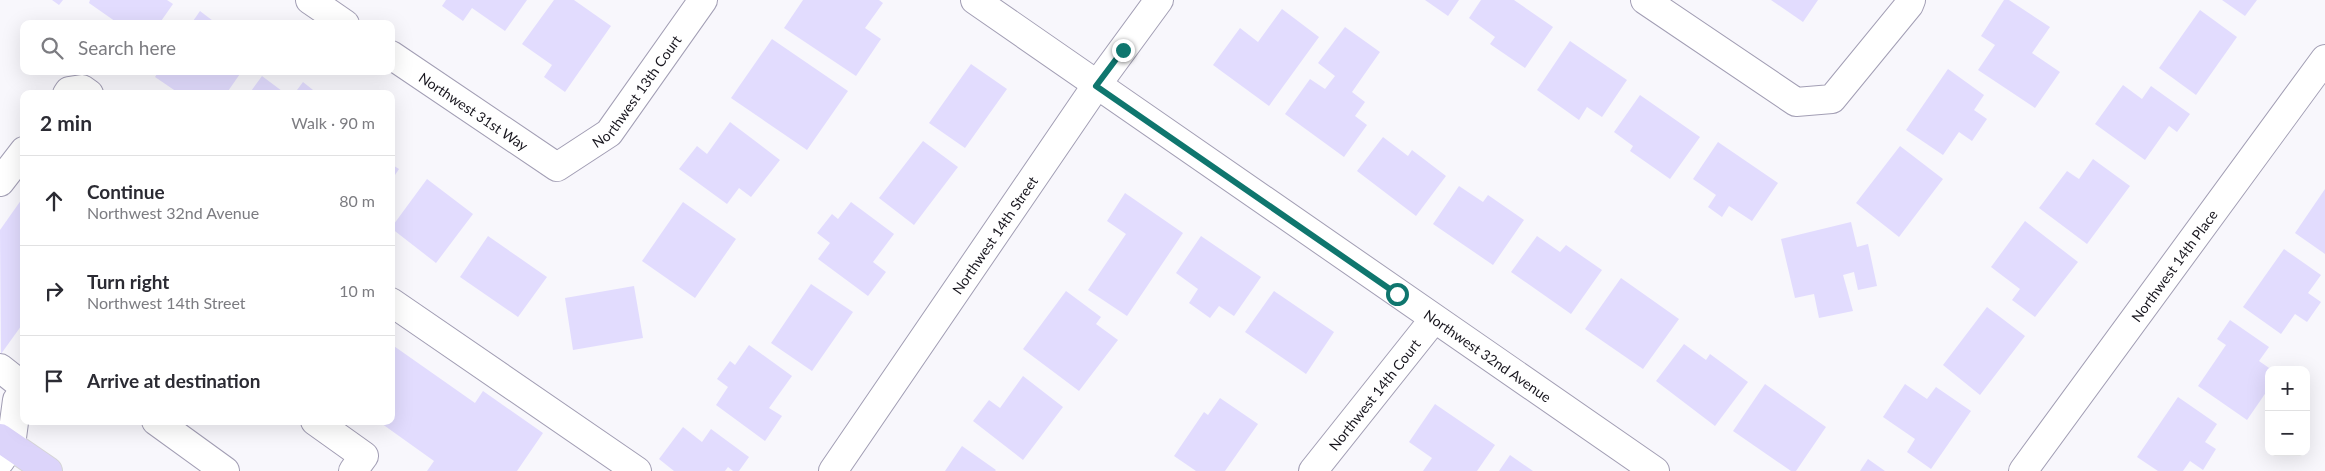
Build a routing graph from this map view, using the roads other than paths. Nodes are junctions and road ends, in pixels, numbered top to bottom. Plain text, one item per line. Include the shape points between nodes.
1 (310, 0) edge
2 (703, 0) edge
3 (975, 0) edge
4 (1159, 0) edge
5 (1645, 0) edge
6 (1910, 0) edge
7 (339, 20) edge
8 (395, 58) edge
9 (2325, 59) edge
10 (1096, 86) junction
11 (20, 156) edge
12 (557, 167) joint
13 (0, 182) edge
14 (395, 305) edge
15 (1434, 319) junction
16 (0, 368) edge
17 (20, 384) edge
18 (20, 397) edge
19 (162, 425) edge
20 (321, 425) edge
21 (4, 448) edge
22 (48, 471) edge
23 (225, 471) edge
24 (354, 471) edge
25 (636, 471) edge
26 (833, 471) edge
27 (1313, 471) edge
28 (1655, 471) edge
29 (2023, 471) edge

1 - 7 street
2 - 12 street, Northwest 13th Court via 609,133
3 - 10 street, Northwest 32nd Avenue
4 - 10 street, Northwest 14th Street
5 - 6 street via 1796,102 1832,99
8 - 12 street, Northwest 31st Way
9 - 29 street, Northwest 14th Place
10 - 15 street, Northwest 32nd Avenue
10 - 26 street, Northwest 14th Street
11 - 13 street
14 - 25 street
15 - 27 street, Northwest 14th Court
15 - 28 street, Northwest 32nd Avenue
16 - 17 street
18 - 21 street
19 - 23 street
20 - 24 street via 364,456
21 - 22 main road

